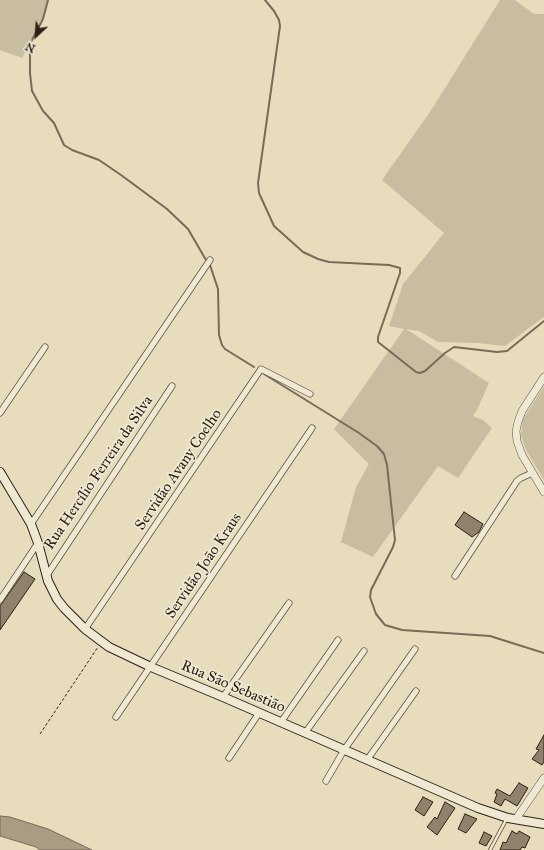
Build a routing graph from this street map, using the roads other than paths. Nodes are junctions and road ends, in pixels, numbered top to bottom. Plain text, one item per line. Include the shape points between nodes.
1 (210, 260) dead end
2 (45, 347) dead end
3 (544, 377) edge
4 (172, 386) dead end
5 (310, 394) dead end
6 (0, 413) edge
7 (312, 428) dead end
8 (0, 472) edge
9 (532, 473) junction
10 (544, 492) edge
11 (32, 524) junction
12 (38, 543) junction
13 (46, 574) junction
14 (455, 576) dead end
15 (0, 600) edge
16 (289, 603) dead end
17 (85, 629) junction
18 (338, 640) dead end
19 (415, 649) dead end
20 (364, 651) dead end
21 (151, 667) junction
22 (416, 692) dead end
23 (223, 697) junction
24 (259, 712) junction
25 (116, 717) dead end
26 (281, 722) junction
27 (305, 733) junction
28 (344, 750) junction
29 (229, 758) dead end
30 (367, 760) junction
31 (544, 778) edge
32 (326, 781) dead end
33 (508, 818) junction
34 (516, 819) junction
35 (544, 824) edge
36 (490, 850) edge

1 - 11 street
2 - 6 street
3 - 9 street via 522,411 516,426 519,448
4 - 13 street, Rua Hercílio Ferreira da Silva
5 - 17 street, Servidão Avany Coelho via 261,369
7 - 21 street, Servidão João Kraus
8 - 11 main road, Rua São Sebastião
9 - 10 street
9 - 14 street via 517,482
11 - 12 main road, Rua São Sebastião
12 - 13 main road, Rua São Sebastião
12 - 15 street
13 - 17 main road, Rua São Sebastião via 57,599
16 - 23 street
17 - 21 main road, Rua São Sebastião via 119,653
18 - 26 street
19 - 28 street
20 - 27 street
21 - 23 main road, Rua São Sebastião
21 - 25 street, Servidão João Kraus
22 - 30 street
23 - 24 main road, Rua São Sebastião
24 - 26 main road, Rua São Sebastião
24 - 29 street
26 - 27 main road, Rua São Sebastião
27 - 28 main road, Rua São Sebastião
28 - 30 main road, Rua São Sebastião
28 - 32 street
30 - 33 main road, Rua São Sebastião via 478,808
31 - 34 street
33 - 34 main road, Rua São Sebastião
33 - 36 lane
34 - 35 main road, Rua São Sebastião

